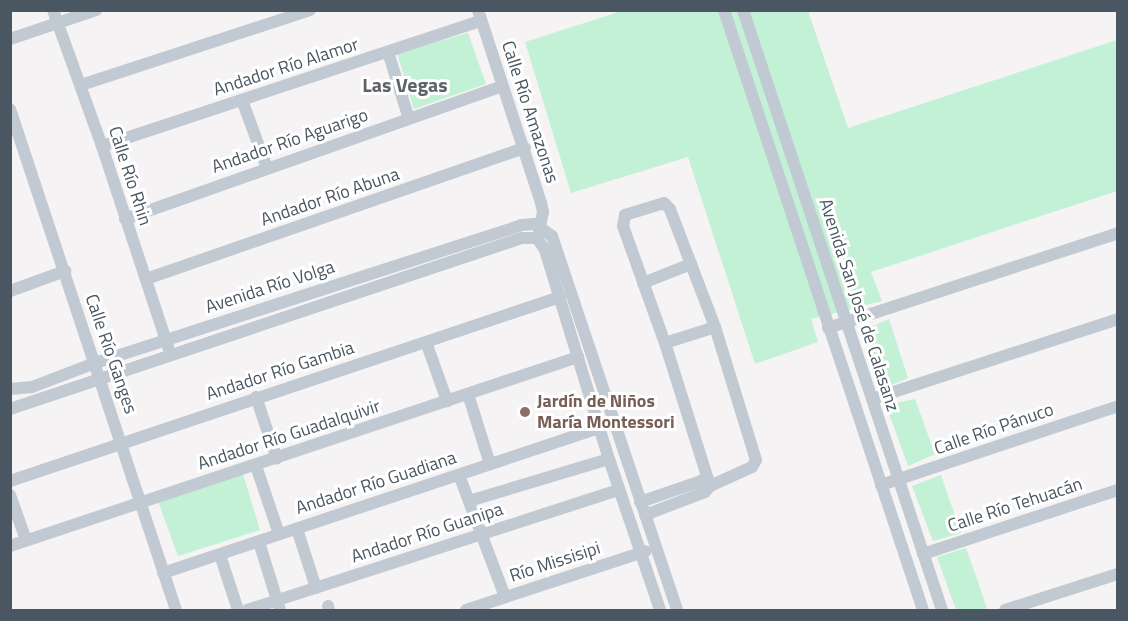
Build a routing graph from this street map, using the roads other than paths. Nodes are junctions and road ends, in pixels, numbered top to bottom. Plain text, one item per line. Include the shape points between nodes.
1 (53, 10) edge
2 (96, 10) edge
3 (310, 10) edge
4 (724, 10) edge
5 (743, 10) edge
6 (479, 16) edge
7 (58, 23) junction
8 (10, 39) edge
9 (388, 52) junction
10 (81, 85) junction
11 (502, 86) junction
12 (242, 100) junction
13 (10, 109) edge
14 (408, 119) junction
15 (16, 139) edge
16 (102, 146) junction
17 (525, 148) junction
18 (794, 165) junction
19 (267, 168) junction
20 (777, 171) junction
21 (124, 219) junction
22 (539, 232) junction
23 (1118, 233) edge
24 (692, 264) junction
25 (65, 271) junction
26 (146, 279) junction
27 (643, 283) junction
28 (10, 291) edge
29 (560, 297) junction
30 (1118, 318) edge
31 (846, 322) junction
32 (715, 327) junction
33 (828, 328) junction
34 (166, 340) junction
35 (426, 342) junction
36 (665, 343) junction
37 (171, 354) junction
38 (578, 357) junction
39 (95, 363) junction
40 (100, 379) junction
41 (10, 389) edge
42 (468, 394) junction
43 (256, 397) junction
44 (872, 399) junction
45 (447, 401) junction
46 (607, 404) junction
47 (1118, 406) edge
48 (10, 409) edge
49 (594, 409) junction
50 (600, 428) junction
51 (122, 443) junction
52 (277, 459) junction
53 (609, 459) junction
54 (490, 464) junction
55 (256, 466) junction
56 (459, 475) junction
57 (899, 480) junction
58 (10, 481) edge
59 (881, 484) junction
60 (710, 486) junction
61 (619, 490) junction
62 (1118, 490) edge
63 (10, 495) edge
64 (469, 501) junction
65 (140, 502) junction
66 (640, 502) junction
67 (645, 515) junction
68 (297, 528) junction
69 (279, 534) junction
70 (481, 535) junction
71 (26, 540) junction
72 (259, 542) junction
73 (10, 546) edge
74 (656, 548) junction
75 (640, 553) junction
76 (923, 554) junction
77 (220, 555) junction
78 (164, 573) junction
79 (1118, 574) edge
80 (316, 588) junction
81 (505, 597) junction
82 (278, 606) edge
83 (176, 610) edge
84 (238, 610) edge
85 (247, 610) edge
86 (466, 610) edge
87 (660, 610) edge
88 (677, 610) edge
89 (923, 610) edge
90 (942, 610) edge
91 (1005, 610) edge

1 - 7 street, Calle Río Rhin
2 - 7 street
3 - 10 street
4 - 20 street, Avenida San José de Calasanz
5 - 18 street, Avenida San José de Calasanz
6 - 9 street, Andador Río Alamor
6 - 11 street, Calle Río Amazonas
7 - 8 street
7 - 10 street, Calle Río Rhin
9 - 12 street, Andador Río Alamor
9 - 14 street
10 - 16 street, Calle Río Rhin
11 - 14 street, Andador Río Aguarigo
11 - 17 street, Calle Río Amazonas
12 - 16 street, Andador Río Alamor
12 - 19 street
13 - 15 street, Calle Río Ganges
14 - 19 street, Andador Río Aguarigo
15 - 25 street, Calle Río Ganges
16 - 21 street, Calle Río Rhin
17 - 22 street, Calle Río Amazonas via 541,203
17 - 26 street, Andador Río Abuna
18 - 20 street
18 - 31 street, Avenida San José de Calasanz
19 - 21 street, Andador Río Aguarigo
20 - 33 street, Avenida San José de Calasanz
21 - 26 street, Calle Río Rhin
22 - 29 street, Calle Río Amazonas
22 - 34 street, Avenida Río Volga via 521,225
22 - 37 street, Avenida Río Volga
22 - 46 street, Calle Río Amazonas via 552,236
23 - 31 street
24 - 27 street
24 - 27 street via 668,205 650,206 624,215 622,226
24 - 32 street
25 - 28 street
25 - 39 street, Calle Río Ganges
26 - 34 street, Calle Río Rhin
27 - 36 street
29 - 35 street, Andador Río Gambia
29 - 38 street, Calle Río Amazonas
30 - 44 street
31 - 33 street
31 - 44 street, Avenida San José de Calasanz
32 - 36 street
32 - 60 street via 756,460 752,467
33 - 59 street, Avenida San José de Calasanz
34 - 37 street, Calle Río Rhin
34 - 39 street, Avenida Río Volga
35 - 43 street, Andador Río Gambia
35 - 45 street
36 - 60 street
37 - 40 street, Avenida Río Volga
38 - 42 street, Andador Río Guadalquivir
38 - 49 street, Calle Río Amazonas
39 - 40 street, Calle Río Ganges
39 - 41 street, Avenida Río Volga via 32,387
40 - 48 street, Avenida Río Volga
40 - 51 street, Calle Río Ganges
42 - 45 street, Andador Río Guadalquivir
42 - 54 street
43 - 51 street, Andador Río Gambia
43 - 52 street
44 - 57 street, Avenida San José de Calasanz
45 - 52 street, Andador Río Guadalquivir
46 - 49 street
46 - 66 street, Calle Río Amazonas
47 - 57 street, Calle Río Pánuco
49 - 50 street, Calle Río Amazonas
50 - 53 street, Calle Río Amazonas
50 - 54 street, Andador Río Guadiana
51 - 58 street, Andador Río Gambia
51 - 65 street, Calle Río Ganges
52 - 55 street, Andador Río Guadalquivir
53 - 61 street, Calle Río Amazonas
53 - 64 street
54 - 56 street, Andador Río Guadiana
55 - 65 street, Andador Río Guadalquivir
55 - 69 street
56 - 64 street
56 - 68 street, Andador Río Guadiana
57 - 59 street, Calle Río Pánuco
57 - 76 street, Avenida San José de Calasanz
59 - 89 street, Avenida San José de Calasanz
60 - 66 street via 701,482
60 - 67 street via 705,492
61 - 70 street, Andador Río Guanipa
61 - 75 street, Calle Río Amazonas
62 - 76 street, Calle Río Tehuacán
63 - 71 street
64 - 70 street
65 - 71 street, Andador Río Guadalquivir
65 - 78 street, Calle Río Ganges
66 - 67 street, Calle Río Amazonas
67 - 74 street, Calle Río Amazonas
68 - 69 street, Andador Río Guadiana
68 - 80 street
69 - 72 street, Andador Río Guadiana
70 - 80 street, Andador Río Guanipa
70 - 81 street
71 - 73 street, Andador Río Guadalquivir
72 - 77 street, Andador Río Guadiana
72 - 82 street
74 - 75 street, Río Missisipi
74 - 88 street, Calle Río Amazonas
75 - 81 street, Río Missisipi
75 - 87 street, Calle Río Amazonas
76 - 90 street, Avenida San José de Calasanz
77 - 78 street, Andador Río Guadiana
77 - 84 street
78 - 83 street, Calle Río Ganges
79 - 91 street
80 - 82 street, Andador Río Guanipa
81 - 86 street, Río Missisipi
82 - 85 street, Andador Río Guanipa

